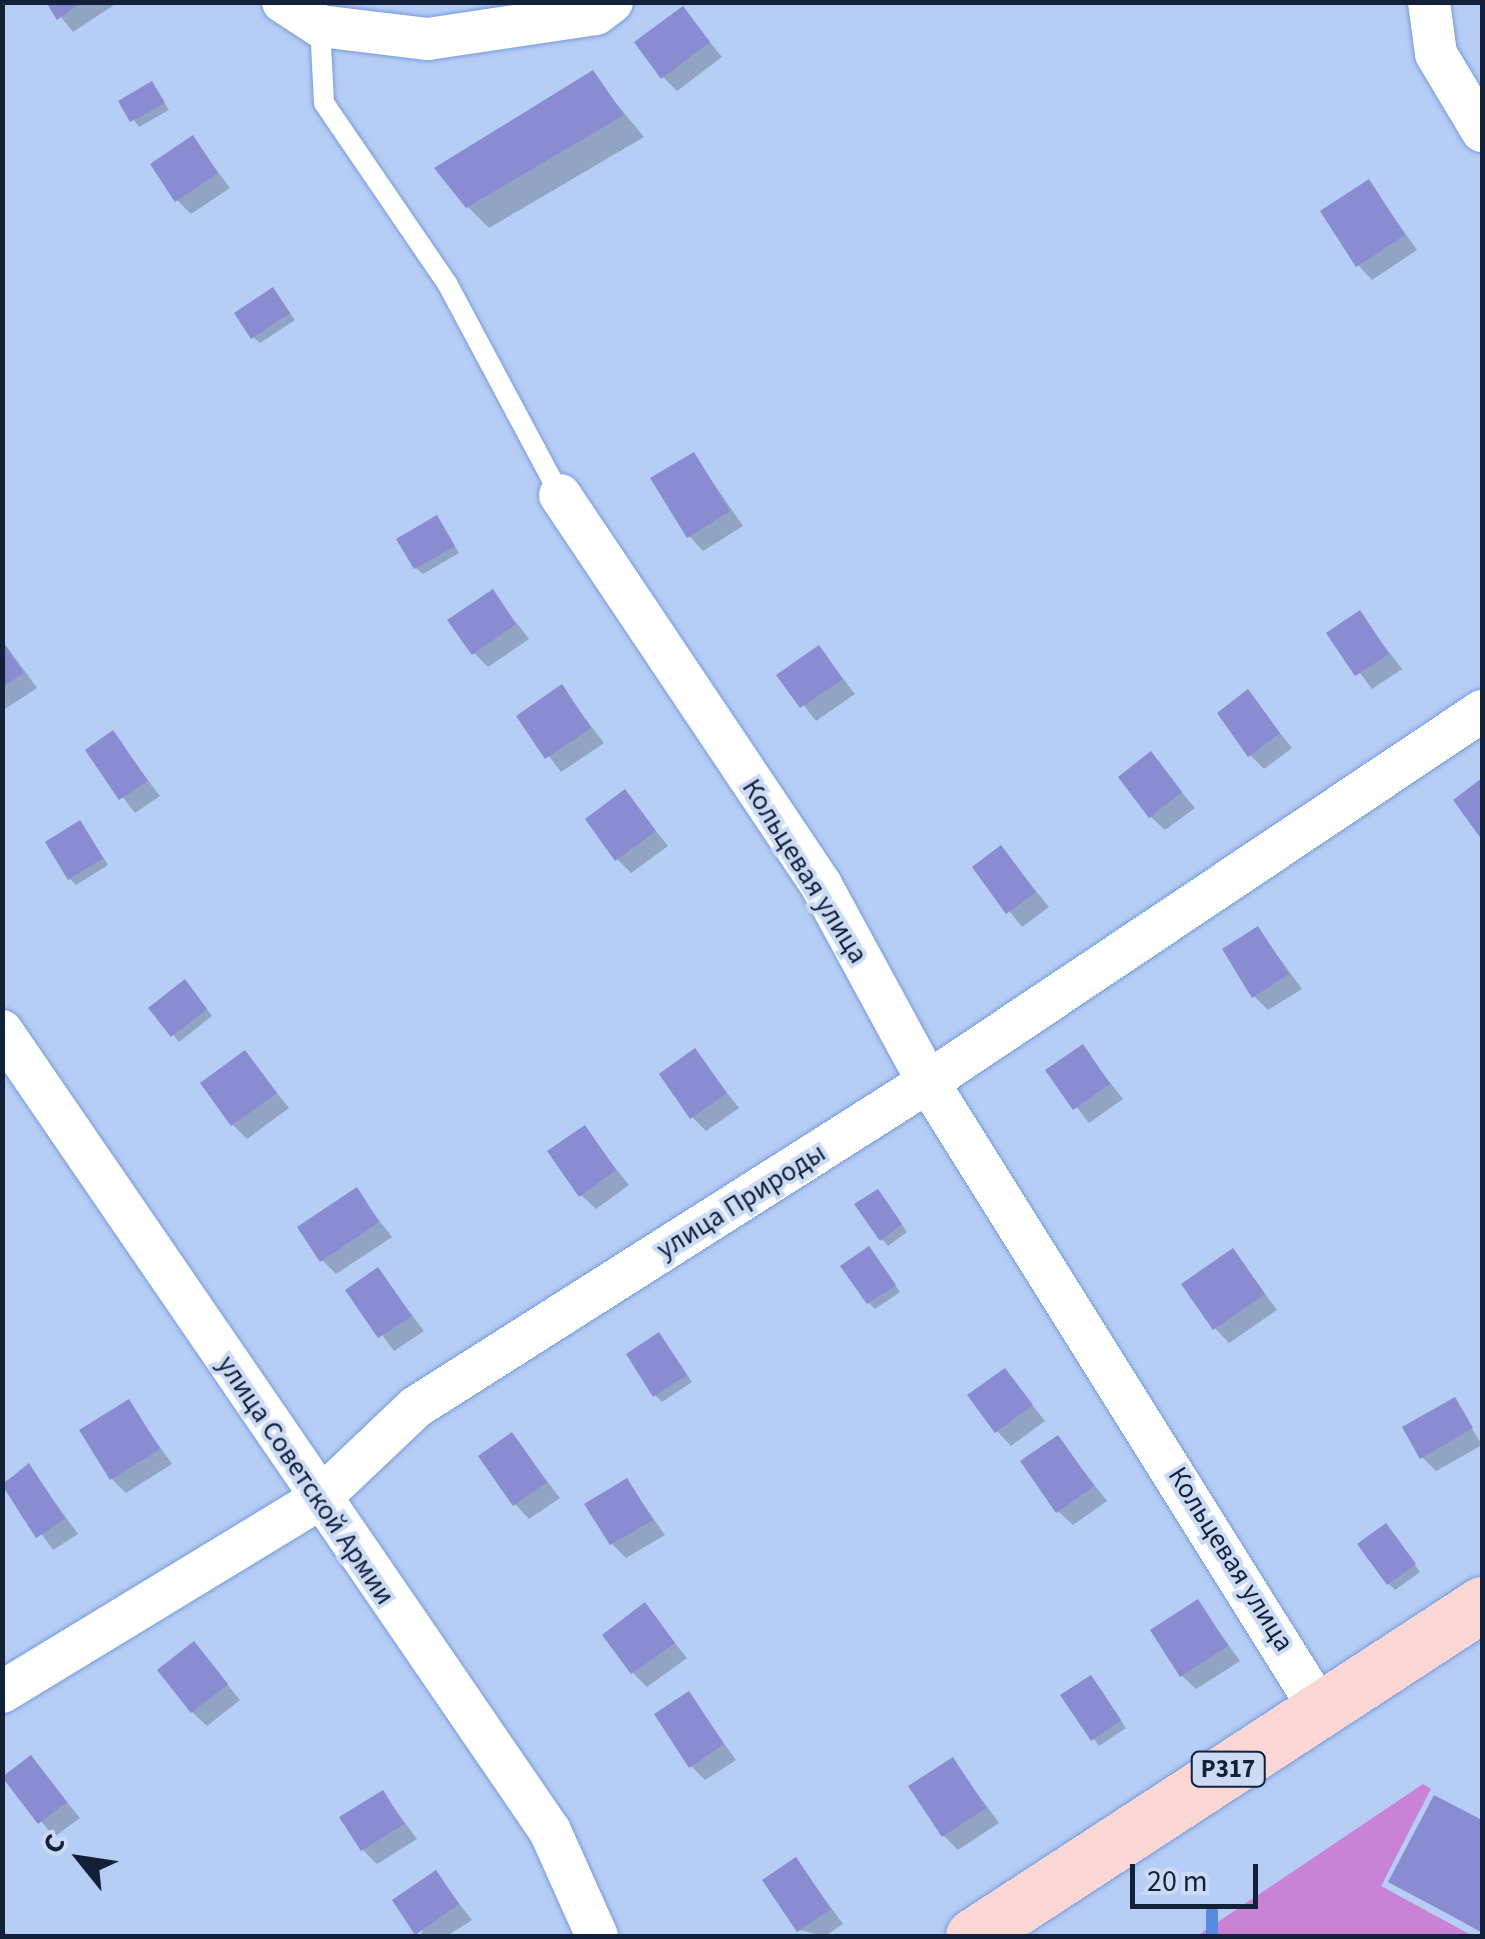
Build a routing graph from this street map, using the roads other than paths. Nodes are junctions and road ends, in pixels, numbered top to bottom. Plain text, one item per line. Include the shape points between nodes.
1 (282, 2) edge
2 (612, 2) edge
3 (1429, 2) edge
4 (320, 26) junction
5 (1482, 130) edge
6 (560, 495) joint
7 (1482, 711) edge
8 (2, 1031) edge
9 (928, 1082) junction
10 (318, 1500) junction
11 (1482, 1604) edge
12 (2, 1692) edge
13 (1320, 1708) junction
14 (597, 1936) edge
15 (974, 1936) edge

1 - 4 street
2 - 4 street via 596,14 428,39
3 - 5 street via 1436,54
4 - 6 lane, Кольцевая улица via 324,104 448,285
6 - 9 street, Кольцевая улица via 821,885
7 - 9 street, улица Природы
8 - 10 street, улица Советской Армии
9 - 10 street, улица Природы via 416,1407
9 - 13 street, Кольцевая улица
10 - 12 street, улица Природы
10 - 14 street, улица Советской Армии via 550,1831
11 - 13 main road, Р317
13 - 15 main road, Р317

